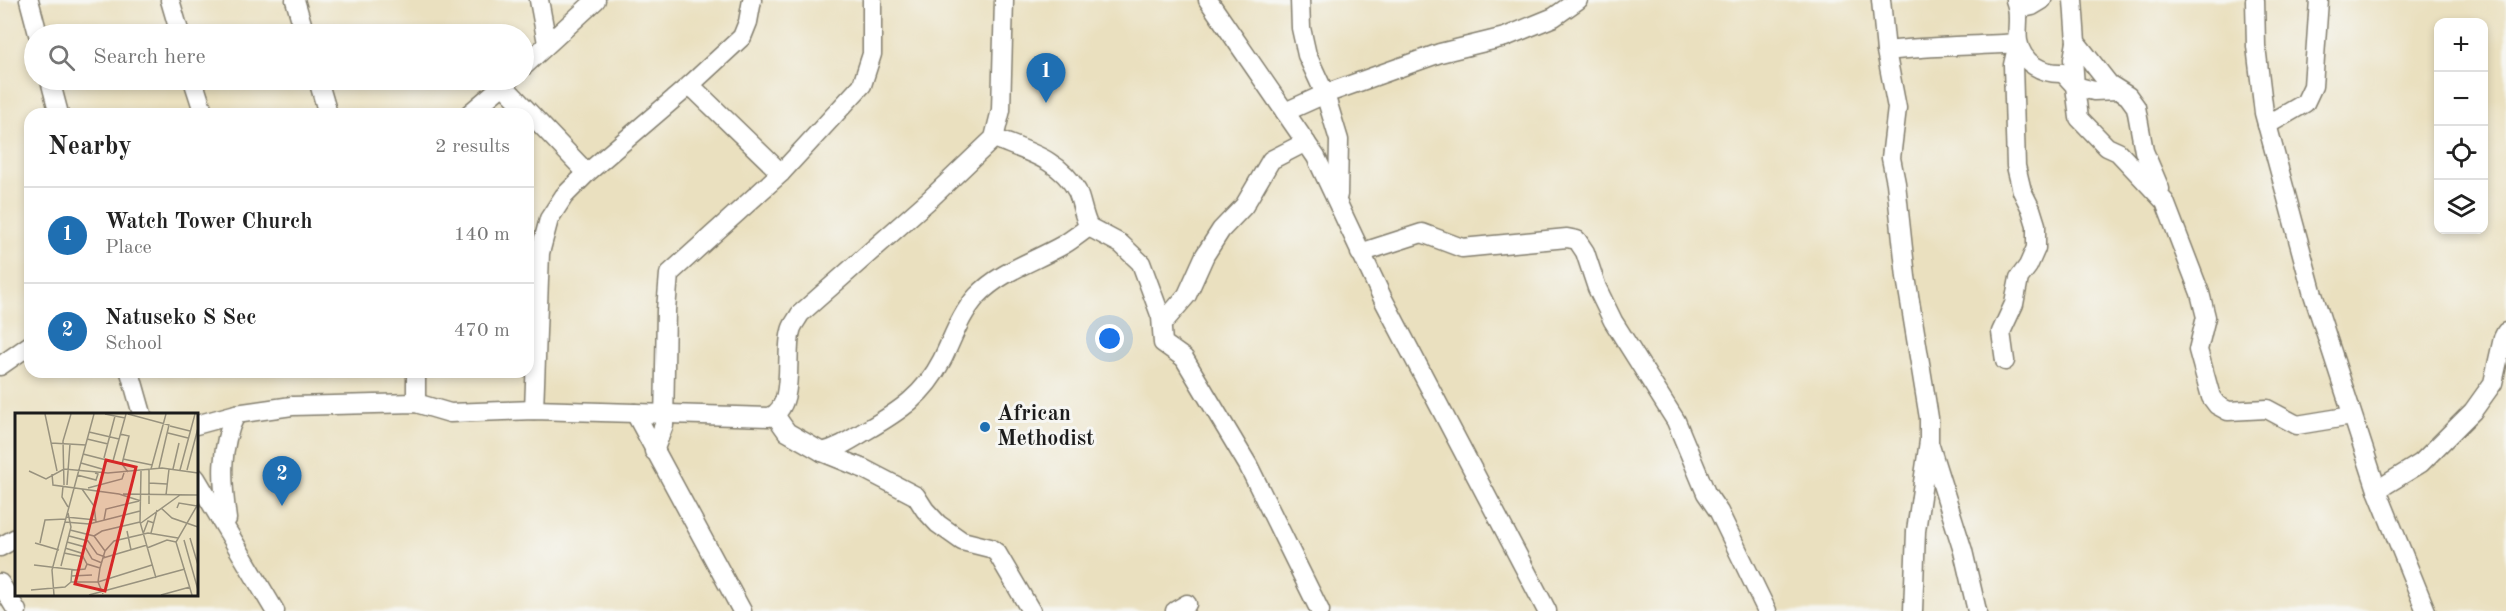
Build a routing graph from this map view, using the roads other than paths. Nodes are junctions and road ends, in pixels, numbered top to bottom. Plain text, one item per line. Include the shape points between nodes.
1 (29, 0) edge
2 (170, 0) edge
3 (295, 0) edge
4 (539, 0) edge
5 (596, 0) edge
6 (752, 0) edge
7 (872, 0) edge
8 (1004, 0) edge
9 (1208, 0) edge
10 (1300, 0) edge
11 (1578, 0) edge
12 (1881, 0) edge
13 (2042, 0) edge
14 (2073, 0) edge
15 (2255, 0) edge
16 (2319, 0) edge
17 (2017, 4) edge
18 (35, 24) edge
19 (177, 24) edge
20 (302, 24) edge
21 (2076, 42) junction
22 (547, 43) junction
23 (2018, 43) junction
24 (1886, 51) junction
25 (534, 56) edge
26 (690, 85) junction
27 (2075, 86) junction
28 (53, 90) edge
29 (196, 90) edge
30 (321, 90) edge
31 (497, 90) edge
32 (513, 90) edge
33 (2117, 90) junction
34 (1324, 94) junction
35 (57, 108) edge
36 (202, 108) edge
37 (326, 108) edge
38 (476, 108) edge
39 (529, 108) edge
40 (1285, 112) junction
41 (534, 113) edge
42 (2267, 124) junction
43 (994, 138) junction
44 (1306, 142) junction
45 (587, 173) junction
46 (781, 173) junction
47 (1338, 200) junction
48 (2165, 202) junction
49 (1089, 227) junction
50 (1360, 253) junction
51 (1162, 324) junction
52 (2506, 333) edge
53 (24, 349) edge
54 (2005, 361) dead end
55 (0, 366) edge
56 (132, 378) edge
57 (416, 378) edge
58 (416, 403) junction
59 (534, 410) junction
60 (142, 413) edge
61 (635, 413) junction
62 (236, 414) junction
63 (664, 414) junction
64 (775, 415) junction
65 (2352, 416) junction
66 (198, 424) edge
67 (1929, 441) junction
68 (654, 451) junction
69 (822, 452) junction
70 (198, 481) edge
71 (2377, 490) junction
72 (229, 530) junction
73 (15, 539) edge
74 (0, 547) edge
75 (0, 583) edge
76 (17, 611) edge
77 (275, 611) edge
78 (742, 611) edge
79 (1031, 611) edge
80 (1320, 611) edge
81 (1547, 611) edge
82 (1767, 611) edge
83 (1913, 611) edge
84 (1977, 611) edge
85 (2426, 611) edge

1 - 18 street
2 - 19 street
3 - 20 street
4 - 22 street
5 - 22 street
6 - 26 street via 742,37
7 - 46 street via 872,54 862,85
8 - 43 street via 1001,110
9 - 40 street
10 - 34 street via 1306,55
11 - 34 street via 1554,17 1505,37 1440,53
12 - 24 street
13 - 17 street via 2032,6
14 - 21 street
15 - 42 street via 2256,46
16 - 42 street via 2313,86 2305,103
17 - 23 street
21 - 27 street
21 - 33 street
22 - 25 street
23 - 24 street
23 - 27 street via 2029,63 2047,74 2063,73
23 - 54 street via 2013,64 2016,166 2036,225 2036,248 2019,278 2014,304 2001,332
24 - 67 street via 1897,108 1891,158 1929,418
26 - 45 street
26 - 46 street
27 - 33 street via 2094,91
27 - 48 street via 2079,118
28 - 35 street
29 - 36 street
30 - 37 street
31 - 38 street
32 - 39 street
33 - 48 street via 2136,107 2144,151
34 - 40 street
34 - 47 street via 1339,140
40 - 44 street
41 - 45 street
42 - 65 street via 2312,291
43 - 49 street via 1058,167 1077,192
43 - 64 street via 800,315 791,331 786,398
44 - 47 street
44 - 51 street via 1271,160 1245,206 1221,230 1205,255 1187,295
45 - 59 street via 564,196 549,219 540,253
46 - 63 street via 669,274
47 - 50 street
48 - 65 street via 2200,293 2206,317 2198,350 2211,397 2217,405 2228,411 2267,409 2297,425
49 - 51 street via 1120,244 1141,263
49 - 69 street via 992,283 960,320 941,361 914,399 839,447
50 - 81 street
50 - 82 street via 1422,233 1462,248 1578,240 1614,321 1676,421 1706,493
51 - 80 street via 1163,343 1184,358 1248,465
52 - 71 street via 2493,382 2473,411 2421,463
53 - 55 street
56 - 60 street
57 - 58 street
58 - 59 street via 450,413
58 - 62 street via 292,406
59 - 61 street
61 - 63 street
61 - 68 street
62 - 66 street
62 - 72 street via 223,460 222,487
63 - 64 street
63 - 68 street
64 - 69 street via 787,432
65 - 71 street
67 - 83 street via 1916,531
67 - 84 street
68 - 78 street
69 - 79 street via 916,496 938,524 962,541 997,553
70 - 72 street
71 - 85 street
72 - 77 street
73 - 74 street
75 - 76 street

